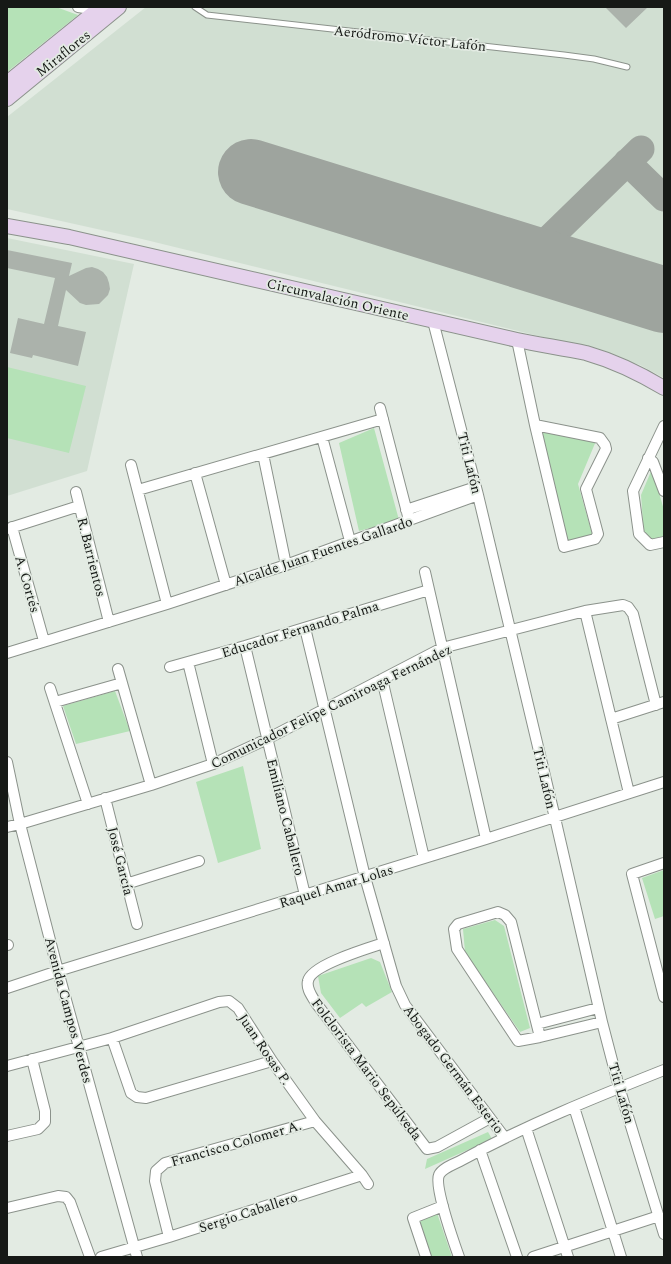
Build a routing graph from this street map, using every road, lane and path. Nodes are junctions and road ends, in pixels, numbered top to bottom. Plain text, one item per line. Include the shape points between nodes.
1 (78, 7) edge
2 (119, 7) edge
3 (195, 7) edge
4 (99, 8) edge
5 (627, 67) dead end
6 (7, 83) edge
7 (7, 99) edge
8 (7, 226) edge
9 (433, 321) junction
10 (517, 340) junction
11 (664, 388) edge
12 (380, 408) dead end
13 (383, 419) junction
14 (535, 424) junction
15 (664, 426) edge
16 (322, 437) junction
17 (664, 442) edge
18 (263, 454) junction
19 (650, 460) junction
20 (131, 466) dead end
21 (195, 473) junction
22 (138, 490) junction
23 (477, 491) junction
24 (664, 491) edge
25 (76, 492) dead end
26 (79, 506) junction
27 (406, 510) junction
28 (409, 520) junction
29 (10, 528) edge
30 (350, 541) junction
31 (664, 542) edge
32 (286, 565) junction
33 (425, 572) dead end
34 (226, 585) junction
35 (429, 590) junction
36 (167, 604) junction
37 (585, 611) junction
38 (108, 622) junction
39 (305, 628) junction
40 (510, 630) junction
41 (44, 642) junction
42 (245, 646) junction
43 (442, 648) junction
44 (7, 653) edge
45 (188, 662) junction
46 (170, 667) dead end
47 (118, 669) dead end
48 (382, 680) junction
49 (122, 683) junction
50 (50, 688) dead end
51 (55, 702) junction
52 (660, 703) edge
53 (324, 710) junction
54 (611, 719) junction
55 (267, 739) junction
56 (7, 762) edge
57 (213, 764) junction
58 (664, 782) edge
59 (151, 785) junction
60 (629, 793) junction
61 (105, 798) junction
62 (88, 804) junction
63 (555, 818) junction
64 (20, 824) junction
65 (7, 827) edge
66 (486, 839) junction
67 (424, 858) junction
68 (199, 861) dead end
69 (664, 863) edge
70 (365, 877) junction
71 (126, 884) junction
72 (305, 895) junction
73 (137, 924) dead end
74 (384, 943) junction
75 (58, 971) junction
76 (7, 988) edge
77 (664, 997) edge
78 (598, 1008) junction
79 (602, 1022) junction
80 (537, 1024) junction
81 (540, 1037) junction
82 (112, 1038) junction
83 (79, 1046) junction
84 (32, 1059) junction
85 (272, 1061) junction
86 (7, 1066) edge
87 (664, 1070) edge
88 (619, 1087) junction
89 (574, 1107) junction
90 (490, 1118) junction
91 (315, 1121) junction
92 (526, 1128) junction
93 (7, 1136) edge
94 (505, 1138) junction
95 (480, 1150) junction
96 (362, 1175) junction
97 (368, 1184) dead end
98 (443, 1206) junction
99 (7, 1208) edge
100 (659, 1216) junction
101 (613, 1231) junction
102 (664, 1234) edge
103 (169, 1237) junction
104 (564, 1246) junction
105 (136, 1252) edge
106 (90, 1257) edge
107 (101, 1257) edge
108 (426, 1257) edge
109 (459, 1257) edge
110 (517, 1257) edge
111 (533, 1257) edge
112 (568, 1257) edge
113 (621, 1257) edge

1 - 4 street
2 - 7 street, Miraflores
3 - 5 lane, Aeródromo Víctor Lafón via 208,15 564,55
4 - 6 street, Miraflores
8 - 9 street, Circunvalación Oriente via 77,239
9 - 10 street, Circunvalación Oriente
9 - 23 street, Titi Lafón
10 - 11 street, Circunvalación Oriente via 602,358 634,371
10 - 14 street
12 - 13 street
13 - 16 street
13 - 27 street
14 - 14 street via 600,438 606,444 606,449 586,489 598,534 596,539 564,547
15 - 19 street
16 - 18 street
16 - 30 street
17 - 19 street
18 - 21 street
18 - 32 street
19 - 24 street
19 - 31 street via 633,491 640,534 650,545
20 - 22 street
21 - 22 street
21 - 34 street
22 - 36 street
23 - 27 street, Alcalde Juan Fuentes Gallardo
23 - 28 street, Alcalde Juan Fuentes Gallardo
23 - 40 street, Titi Lafón
25 - 26 street, R. Barrientos
26 - 29 street
26 - 38 street, R. Barrientos
27 - 28 street
28 - 30 street, Alcalde Juan Fuentes Gallardo
29 - 41 street, A. Cortés
30 - 32 street, Alcalde Juan Fuentes Gallardo
32 - 34 street, Alcalde Juan Fuentes Gallardo
33 - 35 street
34 - 36 street, Alcalde Juan Fuentes Gallardo
35 - 39 street, Educador Fernando Palma
35 - 43 street
36 - 38 street, Alcalde Juan Fuentes Gallardo
37 - 40 street, Comunicador Felipe Camiroaga Fernández
37 - 52 street, Comunicador Felipe Camiroaga Fernández via 623,605 628,607 633,614
37 - 54 street
38 - 41 street, Alcalde Juan Fuentes Gallardo
39 - 42 street, Educador Fernando Palma
39 - 53 street, Abogado Germán Esterio
40 - 43 street, Comunicador Felipe Camiroaga Fernández
40 - 63 street, Titi Lafón
41 - 44 street, Alcalde Juan Fuentes Gallardo
42 - 45 street, Educador Fernando Palma
42 - 55 street, Emiliano Caballero
43 - 48 street, Comunicador Felipe Camiroaga Fernández
43 - 66 street
45 - 46 street, Educador Fernando Palma
45 - 57 street
47 - 49 street
48 - 53 street, Comunicador Felipe Camiroaga Fernández
48 - 67 street
49 - 51 street
49 - 59 street
50 - 51 street
51 - 62 street
52 - 54 street
53 - 55 street, Comunicador Felipe Camiroaga Fernández
53 - 70 street, Abogado Germán Esterio
54 - 60 street
55 - 57 street, Comunicador Felipe Camiroaga Fernández
55 - 72 street, Emiliano Caballero
56 - 64 street, Avenida Campos Verdes
57 - 59 street, Comunicador Felipe Camiroaga Fernández
58 - 60 street, Raquel Amar Lolas
59 - 61 street, Comunicador Felipe Camiroaga Fernández
60 - 63 street, Raquel Amar Lolas
61 - 62 street, Comunicador Felipe Camiroaga Fernández
61 - 71 street, José García
62 - 64 street, Comunicador Felipe Camiroaga Fernández
63 - 66 street, Raquel Amar Lolas
63 - 78 street, Titi Lafón
64 - 65 street, Comunicador Felipe Camiroaga Fernández
64 - 75 street, Avenida Campos Verdes
66 - 67 street, Raquel Amar Lolas
67 - 70 street, Raquel Amar Lolas
68 - 71 street
69 - 77 street via 632,874
70 - 72 street, Raquel Amar Lolas
70 - 74 street, Abogado Germán Esterio
71 - 73 street, José García
72 - 75 street, Raquel Amar Lolas
74 - 90 street, Abogado Germán Esterio via 396,986 405,1005
74 - 90 street, Folclorista Mario Sepúlveda via 313,972 308,980 308,989 316,1003 427,1149 437,1147
75 - 76 street, Raquel Amar Lolas
75 - 83 street, Avenida Campos Verdes
78 - 79 street, Titi Lafón
78 - 80 street
79 - 81 street
79 - 88 street, Titi Lafón
80 - 81 street
80 - 81 street via 511,922 506,915 498,912 458,924 454,929 457,949 518,1040
82 - 83 street, Juan Rosas P.
82 - 85 street, Juan Rosas P. via 219,1002 229,1001 238,1008
82 - 85 street via 131,1093 137,1097 146,1098
83 - 84 street, Juan Rosas P.
83 - 105 street, Avenida Campos Verdes
84 - 86 street, Juan Rosas P.
84 - 93 street via 45,1111 45,1122 38,1129
85 - 91 street, Juan Rosas P.
87 - 88 street
88 - 89 street
88 - 100 street, Titi Lafón
89 - 92 street
89 - 101 street
90 - 94 street, Abogado Germán Esterio
91 - 96 street, Juan Rosas P.
91 - 103 street, Francisco Colomer A. via 165,1164 156,1171
92 - 94 street
92 - 104 street
94 - 95 street
95 - 98 street via 441,1173 438,1180
95 - 110 street
96 - 97 street, Juan Rosas P.
96 - 103 street, Sergio Caballero
98 - 108 street via 413,1218
98 - 109 street
99 - 106 street via 58,1196 66,1197
100 - 101 street
100 - 102 street, Titi Lafón
101 - 104 street
101 - 113 street
103 - 105 street, Sergio Caballero
104 - 111 street
104 - 112 street
105 - 107 street, Sergio Caballero

